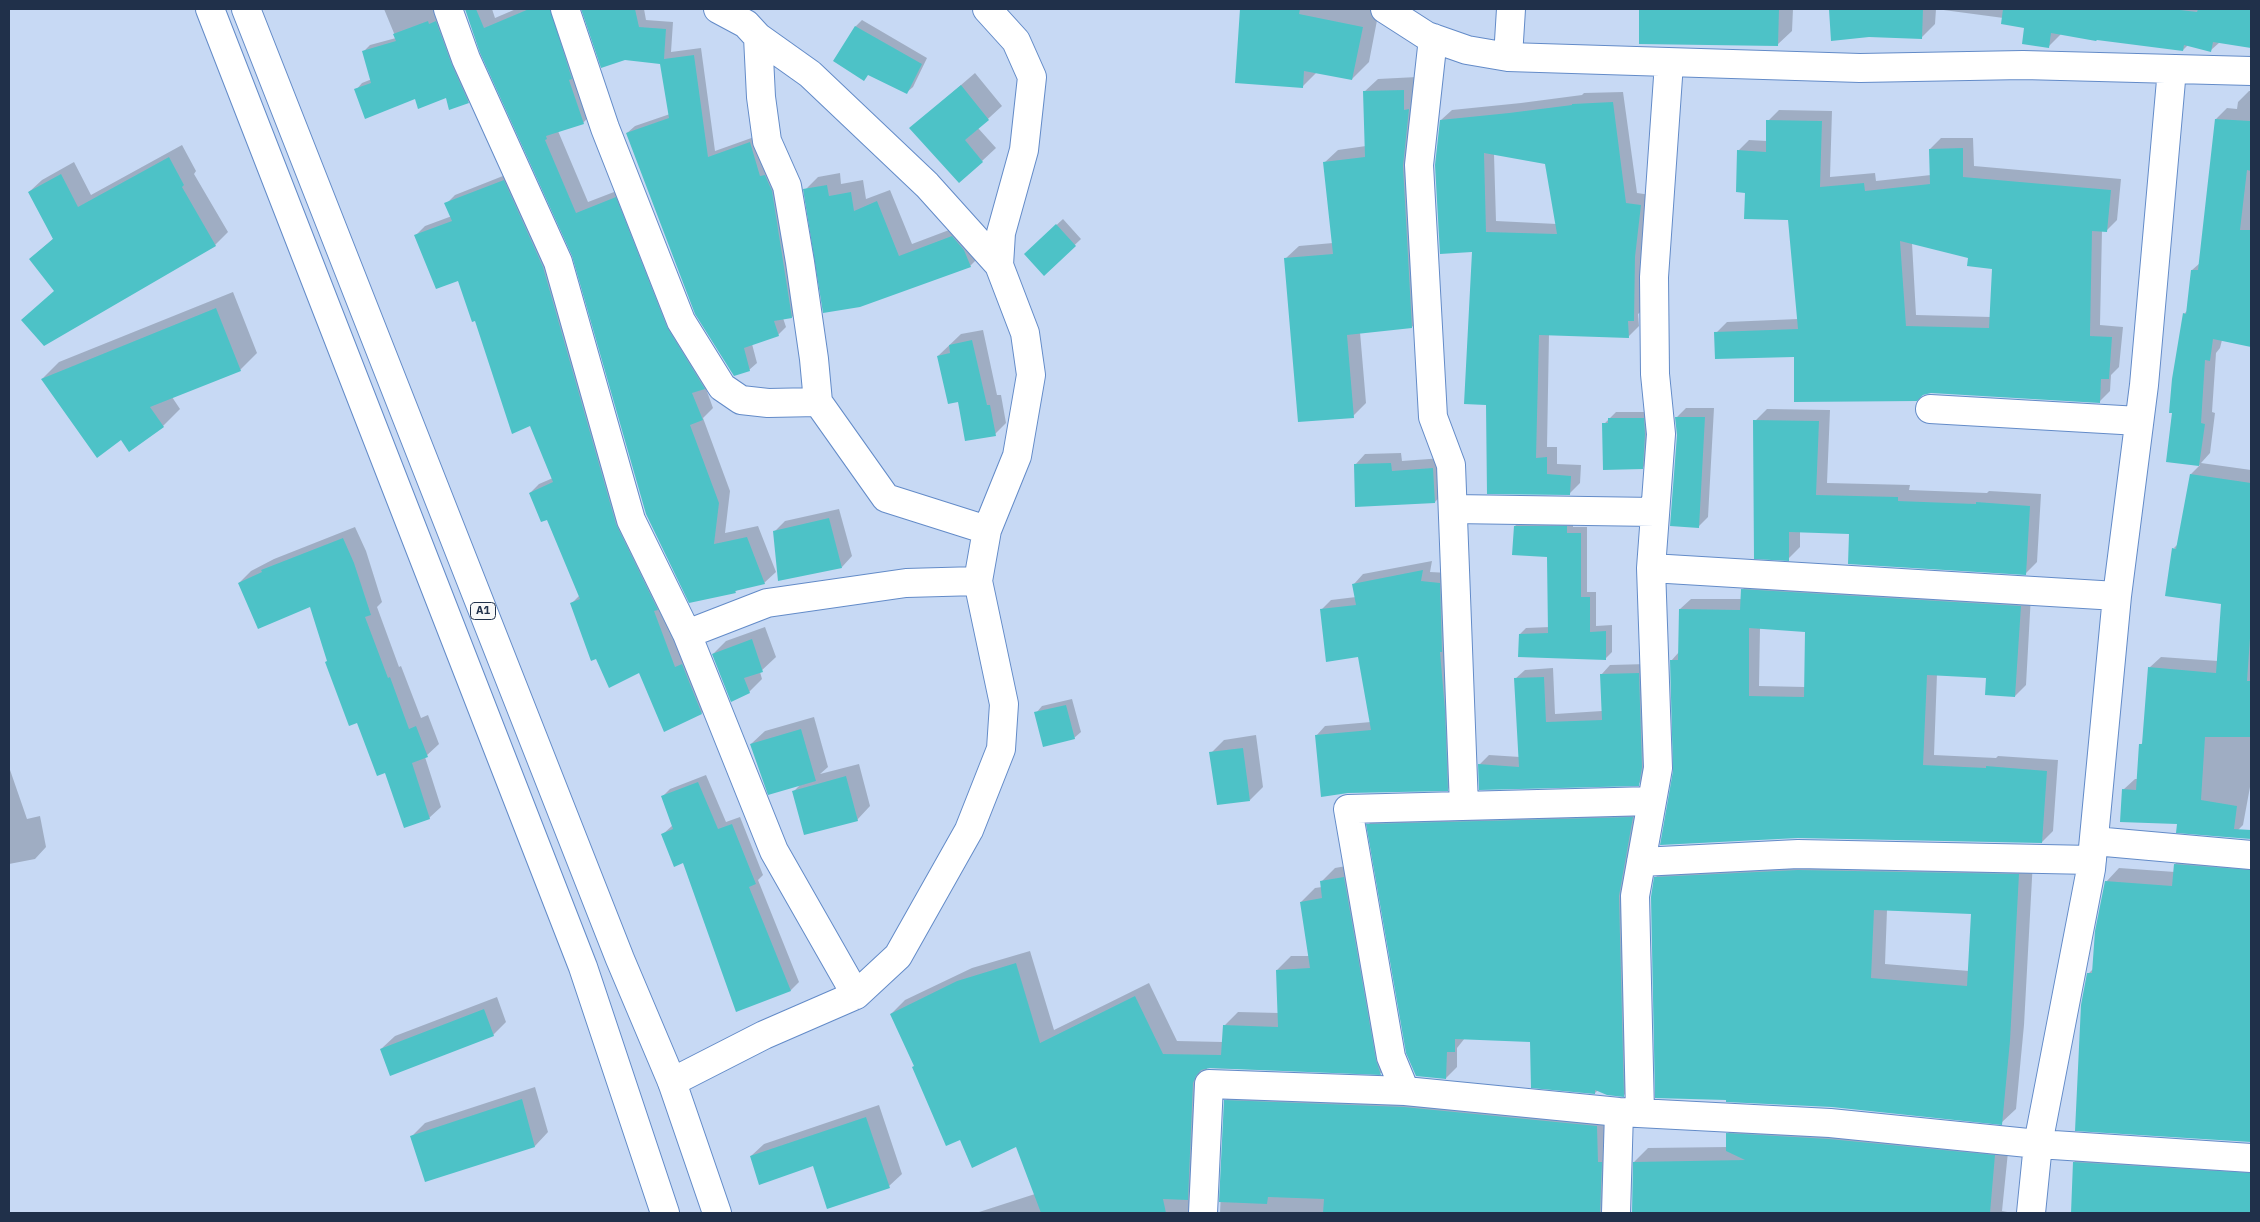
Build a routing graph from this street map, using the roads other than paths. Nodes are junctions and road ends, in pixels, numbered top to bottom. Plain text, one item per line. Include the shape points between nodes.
1 (210, 9) edge
2 (246, 9) edge
3 (448, 9) edge
4 (565, 9) edge
5 (718, 9) edge
6 (987, 9) edge
7 (1385, 9) edge
8 (1511, 9) edge
9 (758, 37) junction
10 (1433, 38) junction
11 (1508, 57) junction
12 (1669, 63) junction
13 (2172, 69) junction
14 (2251, 71) edge
15 (338, 241) junction
16 (306, 254) junction
17 (999, 265) junction
18 (818, 402) junction
19 (1930, 409) dead end
20 (2139, 421) junction
21 (1453, 509) junction
22 (1655, 512) junction
23 (987, 530) junction
24 (1651, 568) junction
25 (978, 581) junction
26 (2117, 596) junction
27 (687, 634) junction
28 (1652, 801) junction
29 (1464, 806) junction
30 (2093, 850) junction
31 (2251, 855) edge
32 (1641, 862) junction
33 (856, 995) junction
34 (672, 1082) junction
35 (1405, 1091) junction
36 (1630, 1112) junction
37 (2038, 1144) junction
38 (2251, 1158) edge
39 (665, 1213) edge
40 (717, 1213) edge
41 (1202, 1213) edge
42 (1616, 1213) edge
43 (2031, 1213) edge

1 - 16 main road
2 - 15 main road, A1
3 - 27 main road via 466,59 558,262 631,520
4 - 18 main road via 605,128 681,321 722,386 741,400
5 - 9 main road via 746,24
6 - 17 main road via 1016,41 1032,77 1024,150 1002,233
7 - 10 main road
8 - 11 main road
9 - 17 main road via 810,74 880,140 927,185
9 - 18 main road via 767,141 787,186
10 - 11 main road via 1467,50
10 - 21 main road via 1419,165 1433,417 1451,465
11 - 12 main road
12 - 13 main road via 1860,68 2022,65
12 - 22 main road via 1654,277 1655,374 1661,434
13 - 14 main road
13 - 20 main road
15 - 16 main road
15 - 34 main road, A1 via 620,959
16 - 39 main road via 582,967
17 - 23 main road via 1025,333 1031,375 1017,456
18 - 23 main road via 886,498
19 - 20 main road
20 - 26 main road
21 - 22 main road
21 - 29 main road
22 - 24 main road
23 - 25 main road
24 - 26 main road
24 - 28 main road via 1658,768
25 - 27 main road via 906,584 767,603
25 - 33 main road via 1004,704 1001,749 970,830 898,956
26 - 30 main road
27 - 33 main road via 774,851
28 - 29 main road
28 - 32 main road
29 - 35 main road via 1348,809 1391,1057
30 - 31 main road
30 - 32 main road via 1798,854
30 - 37 main road
32 - 36 main road via 1635,896
33 - 34 main road via 764,1035
34 - 40 main road, A1
35 - 36 main road
35 - 41 main road via 1209,1084
36 - 37 main road via 1830,1124
36 - 42 main road
37 - 38 main road
37 - 43 main road

